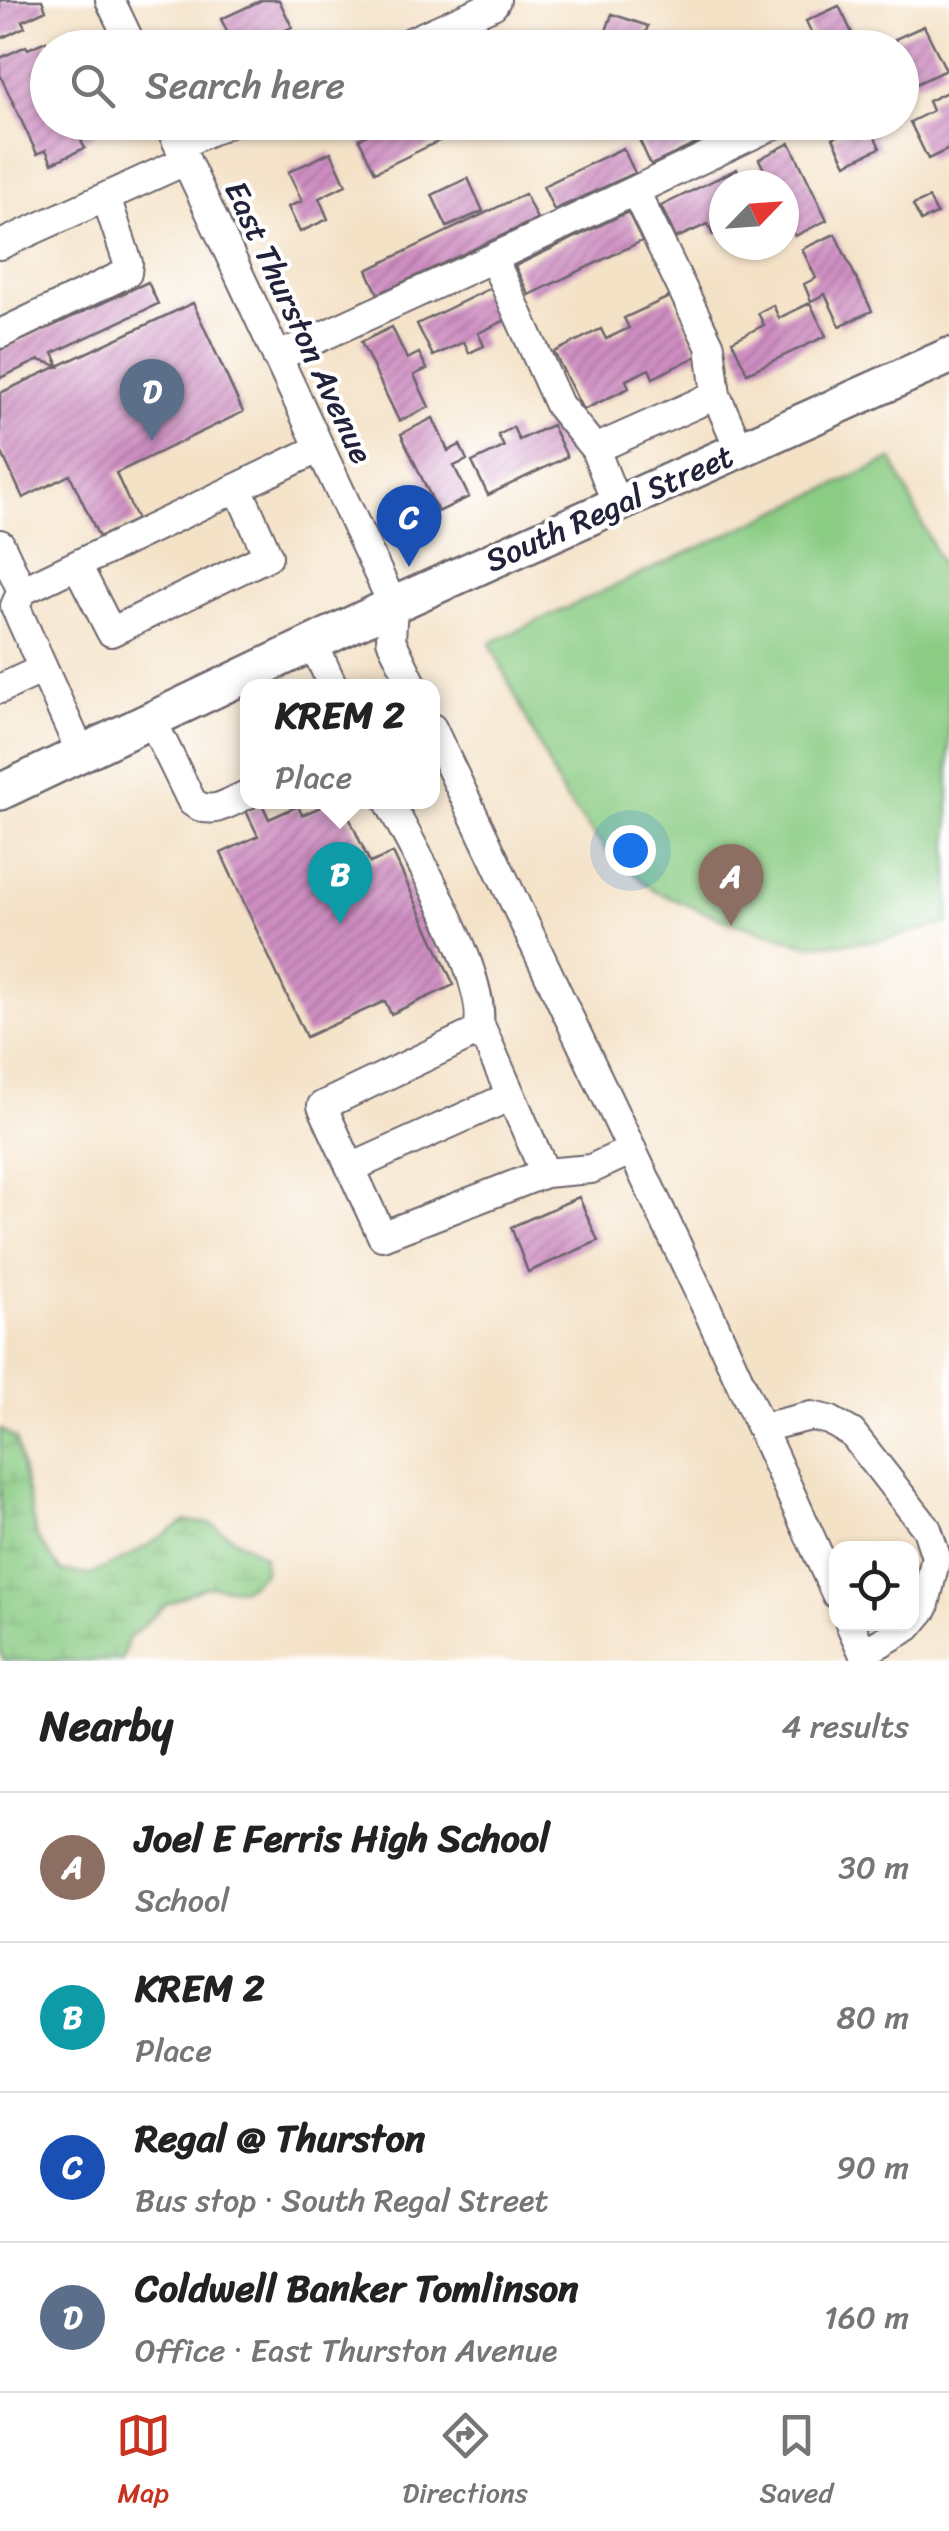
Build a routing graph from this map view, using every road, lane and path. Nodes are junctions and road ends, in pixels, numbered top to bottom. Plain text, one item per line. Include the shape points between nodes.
1 (110, 0) edge
2 (494, 2) edge
3 (124, 30) edge
4 (435, 30) edge
5 (742, 140) edge
6 (177, 143) edge
7 (635, 191) junction
8 (106, 197) junction
9 (0, 246) edge
10 (493, 258) junction
11 (0, 334) edge
12 (949, 356) edge
13 (278, 357) junction
14 (716, 394) junction
15 (320, 448) junction
16 (595, 449) junction
17 (740, 450) junction
18 (238, 488) junction
19 (617, 504) junction
20 (2, 551) edge
21 (76, 565) junction
22 (12, 603) edge
23 (394, 605) junction
24 (313, 643) junction
25 (42, 669) junction
26 (330, 679) edge
27 (410, 679) edge
28 (0, 689) edge
29 (152, 720) junction
30 (440, 745) edge
31 (81, 753) junction
32 (0, 792) edge
33 (240, 797) edge
34 (393, 809) edge
35 (480, 1025) junction
36 (511, 1096) junction
37 (632, 1150) junction
38 (351, 1168) junction
39 (545, 1174) junction
40 (761, 1428) junction
41 (829, 1579) edge
42 (853, 1631) edge
43 (865, 1657) edge

1 - 3 street
2 - 4 street
5 - 7 street
6 - 8 street
6 - 13 street, East Thurston Avenue
7 - 10 street
7 - 14 street via 710,346
8 - 9 street
8 - 11 street via 126,273
10 - 13 street
10 - 16 street via 559,404
12 - 17 main road, South Regal Street
13 - 15 street, East Thurston Avenue
14 - 16 street
14 - 17 street
15 - 18 street
15 - 23 street, East Thurston Avenue
16 - 19 street
17 - 19 main road, South Regal Street
18 - 21 street
18 - 21 street via 268,556 110,632
19 - 23 main road, South Regal Street
20 - 22 street
21 - 22 street
22 - 25 street
23 - 24 main road, South Regal Street
23 - 27 street via 391,640
24 - 26 street
24 - 29 main road, South Regal Street
25 - 28 street
25 - 31 street
29 - 31 main road, South Regal Street
29 - 33 street via 192,802 211,810
30 - 37 street
31 - 32 main road, South Regal Street
34 - 35 street via 461,943
35 - 36 street
35 - 38 street via 322,1106
36 - 38 street
36 - 39 street
37 - 39 street via 591,1169
37 - 40 street
38 - 39 street via 382,1236
40 - 41 street
40 - 43 street via 811,1416 829,1420 852,1434 927,1529 936,1557 924,1608
42 - 43 street

